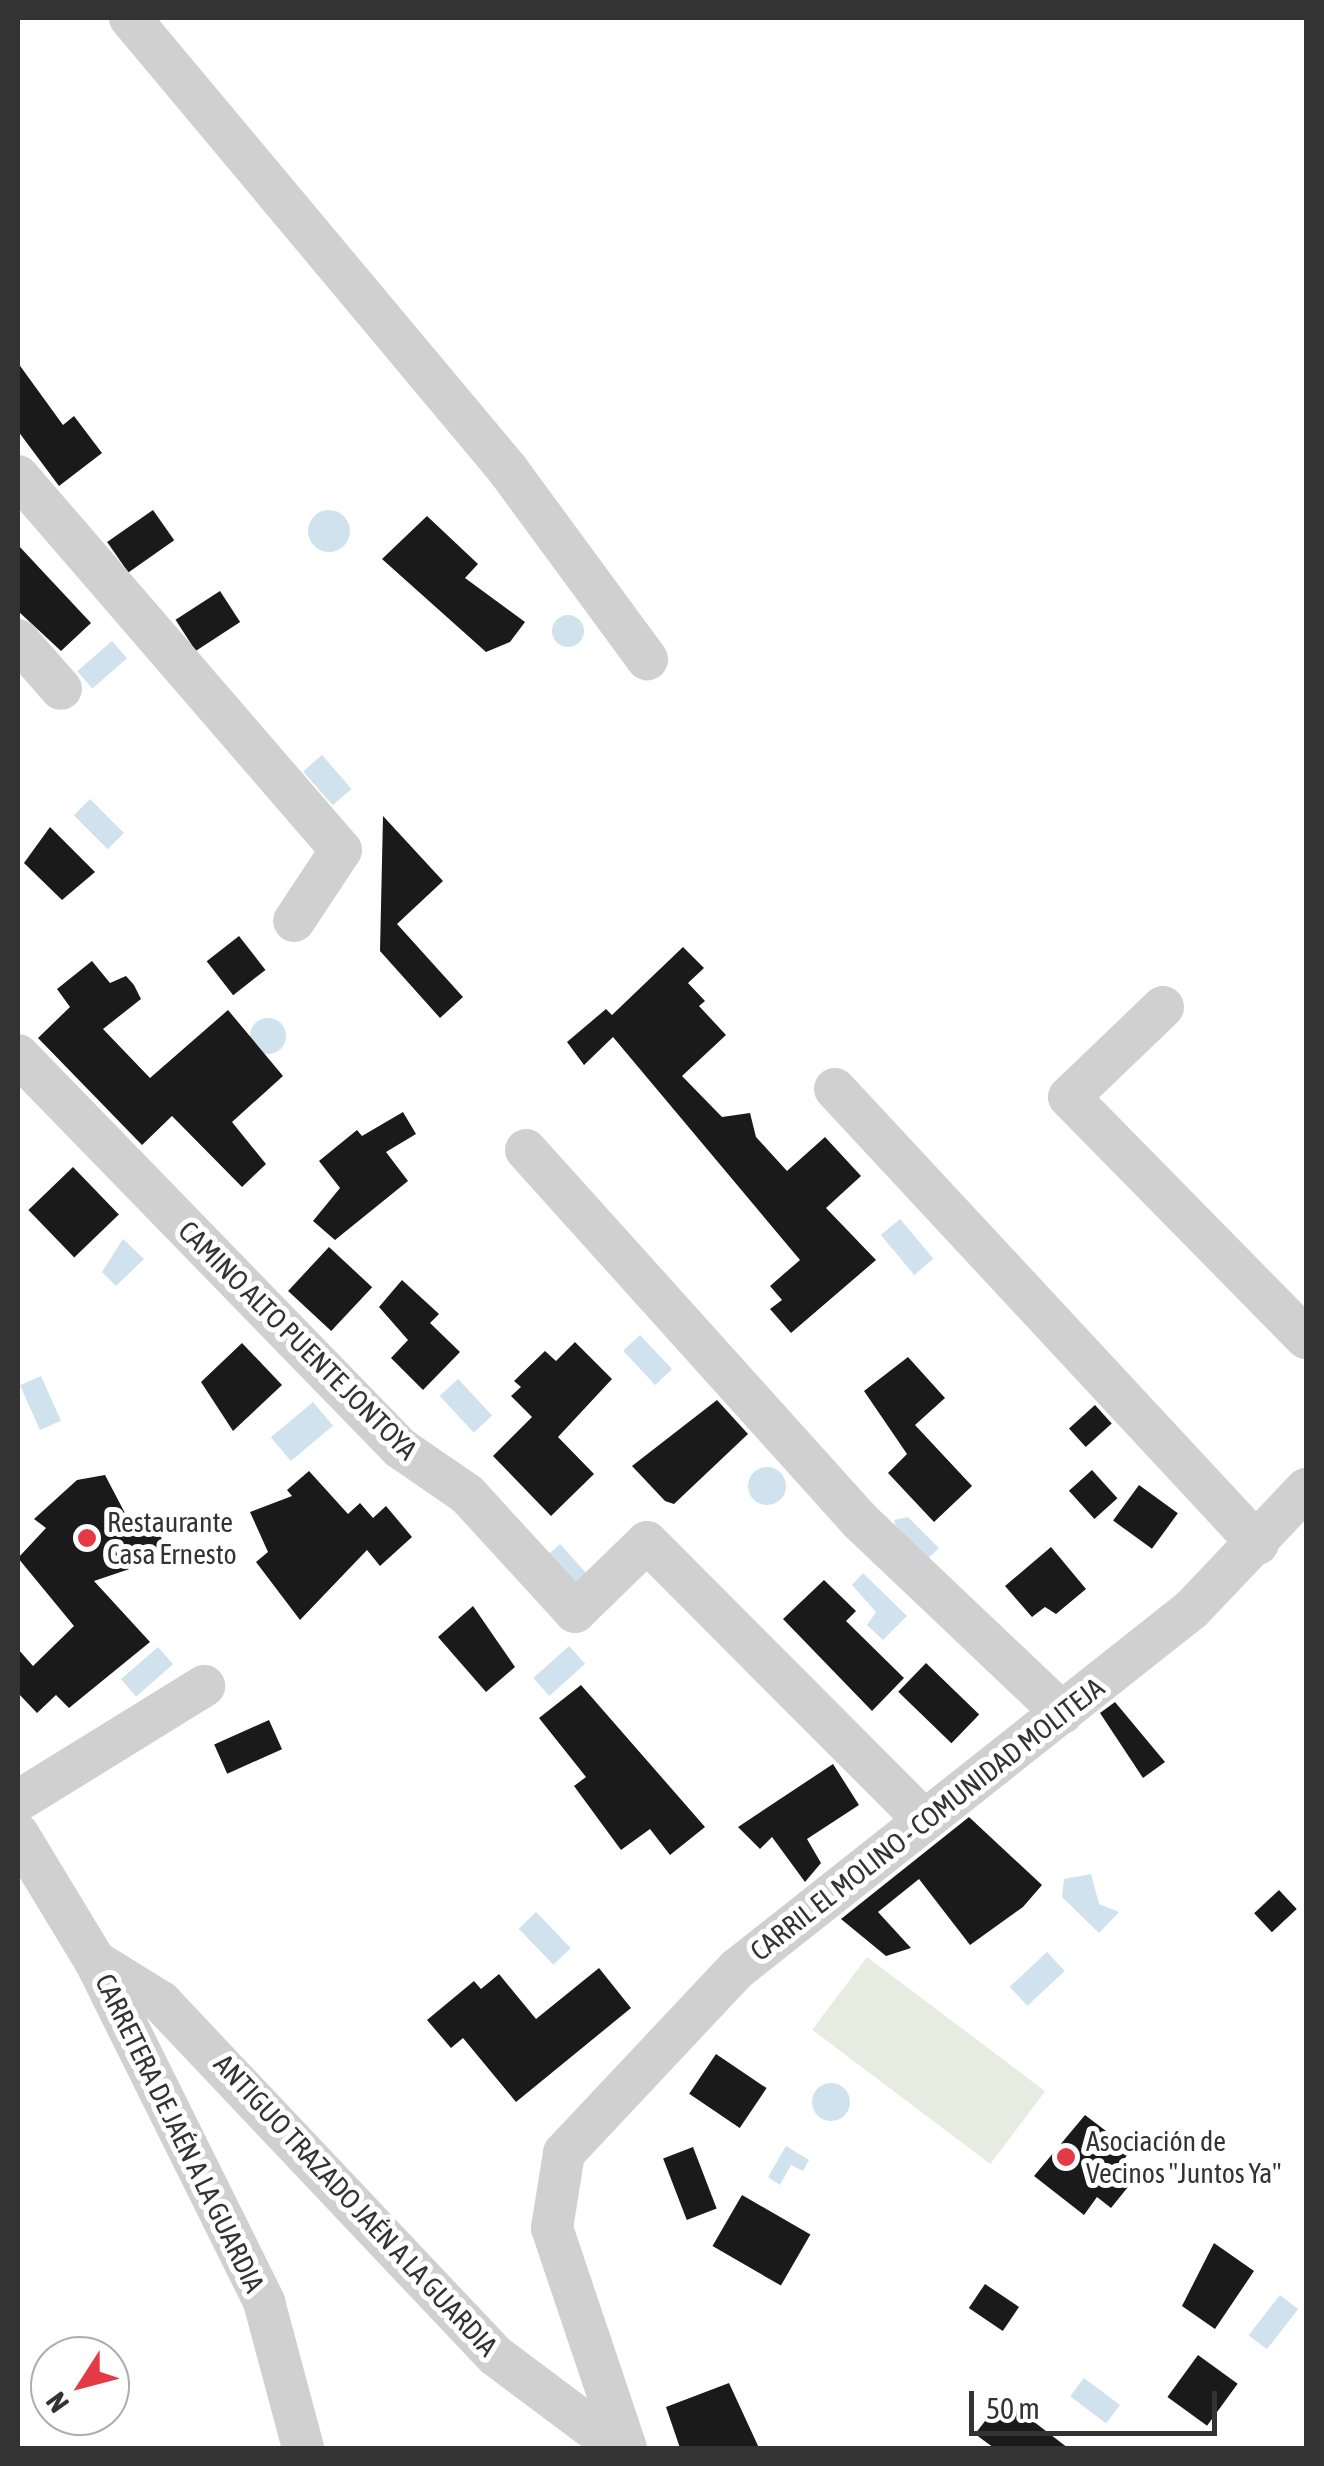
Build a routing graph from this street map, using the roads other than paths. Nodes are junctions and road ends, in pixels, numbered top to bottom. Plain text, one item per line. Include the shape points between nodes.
1 (130, 18) edge
2 (18, 476) edge
3 (18, 640) edge
4 (647, 659) dead end
5 (61, 689) dead end
6 (294, 920) dead end
7 (1163, 1006) dead end
8 (18, 1056) edge
9 (835, 1089) dead end
10 (526, 1150) dead end
11 (1306, 1338) edge
12 (1306, 1489) edge
13 (1258, 1544) junction
14 (204, 1686) dead end
15 (1062, 1713) junction
16 (18, 1802) edge
17 (922, 1818) junction
18 (18, 1834) edge
19 (95, 1961) junction
20 (303, 2448) edge
21 (622, 2448) edge

1 - 4 street via 508,470
2 - 6 street via 341,850
3 - 5 street
7 - 11 street via 1069,1097
8 - 17 street, CAMINO ALTO PUENTE JONTOYA via 400,1448 468,1494 574,1612 648,1542
9 - 13 street
10 - 15 street via 860,1522
12 - 13 street, CARRIL EL MOLINO - COMUNIDAD MOLITEJA
13 - 15 street, CARRIL EL MOLINO - COMUNIDAD MOLITEJA
14 - 16 street
15 - 17 street, CARRIL EL MOLINO - COMUNIDAD MOLITEJA
17 - 21 street, CARRIL EL MOLINO - COMUNIDAD MOLITEJA via 737,1969 564,2153 552,2228
18 - 19 street, CARRETERA DE JAÉN A LA GUARDIA
19 - 20 street, CARRETERA DE JAÉN A LA GUARDIA via 264,2302
19 - 21 street, ANTIGUO TRAZADO JAÉN A LA GUARDIA via 161,2002 496,2356

